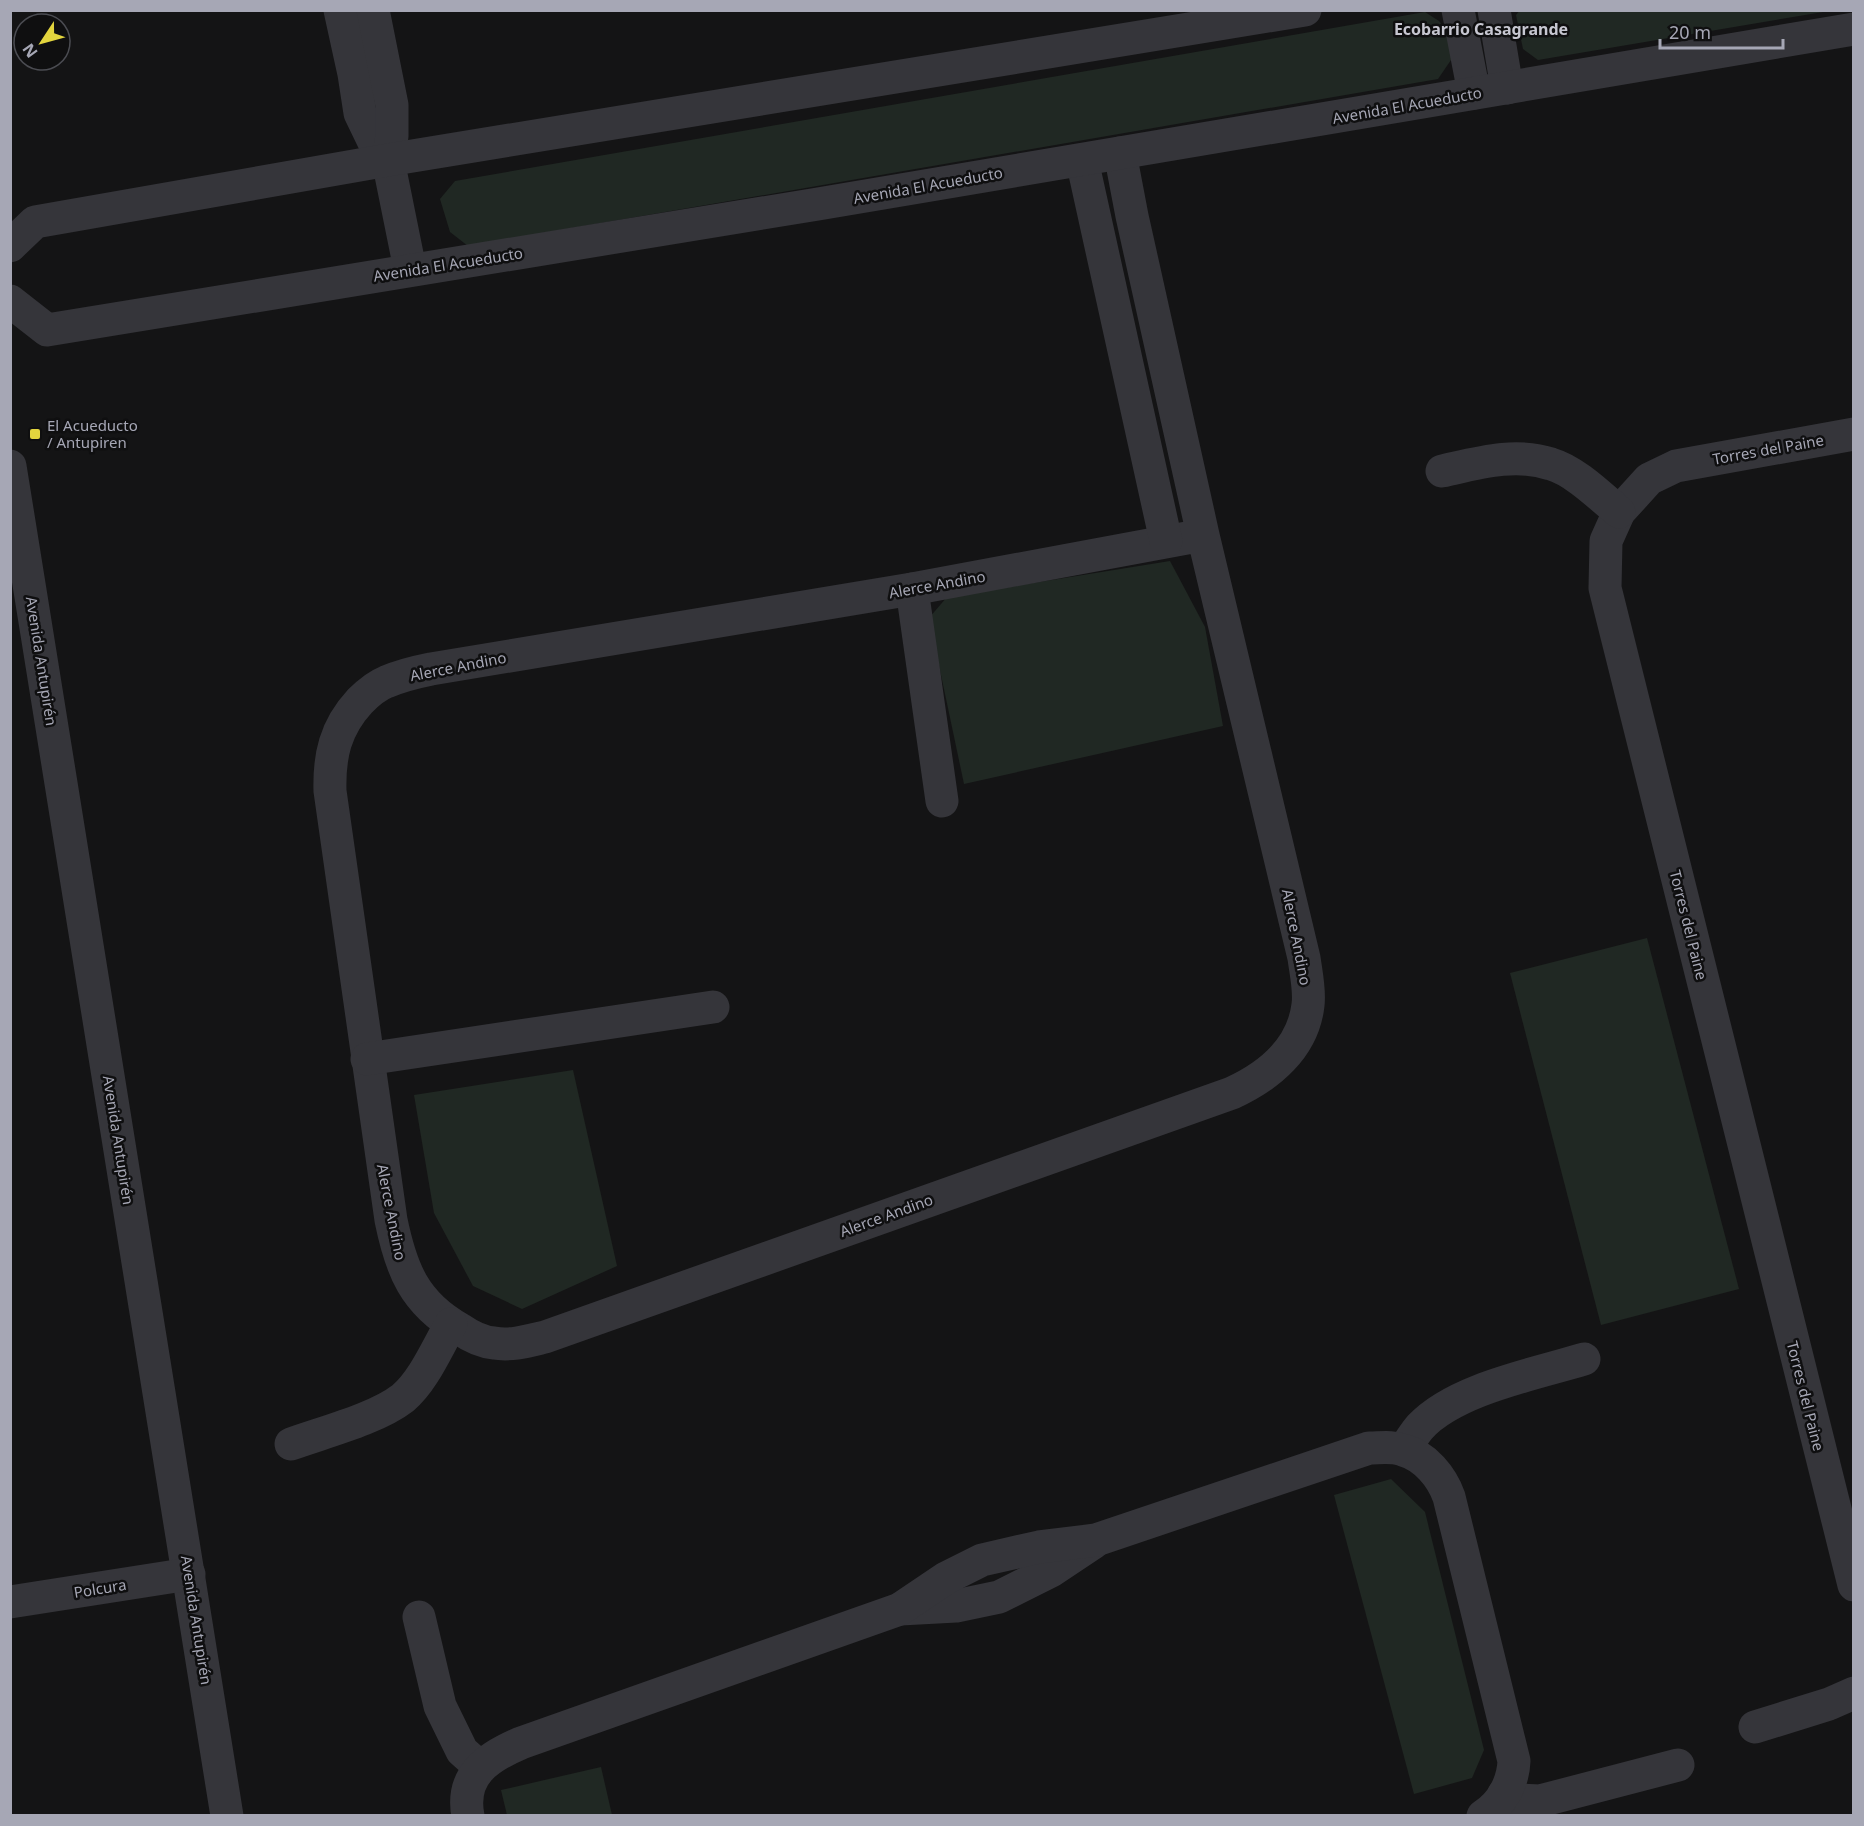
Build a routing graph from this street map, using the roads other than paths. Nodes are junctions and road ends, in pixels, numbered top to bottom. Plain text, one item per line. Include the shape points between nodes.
1 (340, 10) edge
2 (373, 10) edge
3 (1305, 10) edge
4 (1458, 10) edge
5 (1494, 10) edge
6 (1854, 29) edge
7 (1507, 88) junction
8 (1474, 93) junction
9 (1120, 153) junction
10 (388, 160) junction
11 (1082, 160) junction
12 (10, 246) edge
13 (411, 269) junction
14 (10, 301) edge
15 (1854, 434) edge
16 (10, 466) edge
17 (1442, 471) dead end
18 (1619, 512) junction
19 (1203, 535) junction
20 (1166, 541) junction
21 (912, 589) junction
22 (942, 801) dead end
23 (713, 1007) dead end
24 (367, 1059) junction
25 (451, 1324) junction
26 (1584, 1359) dead end
27 (291, 1444) dead end
28 (1404, 1450) junction
29 (189, 1574) junction
30 (1854, 1585) edge
31 (10, 1602) edge
32 (419, 1617) dead end
33 (1854, 1693) edge
34 (1755, 1727) dead end
35 (1678, 1765) dead end
36 (480, 1767) junction
37 (1494, 1805) edge
38 (227, 1815) edge
39 (468, 1815) edge

1 - 10 street via 360,113
2 - 10 street via 392,105
3 - 10 street
4 - 8 street
5 - 7 street
6 - 7 street, Avenida El Acueducto
7 - 8 street, Avenida El Acueducto
8 - 9 street, Avenida El Acueducto
9 - 11 street, Avenida El Acueducto
9 - 19 street, Alerce Andino
10 - 12 street via 35,222
10 - 13 street
11 - 13 street, Avenida El Acueducto
11 - 20 street
13 - 14 street, Avenida El Acueducto via 47,330
15 - 18 street, Torres del Paine via 1676,466 1649,479
16 - 29 street, Avenida Antupirén
17 - 18 street via 1521,458 1553,464 1582,481
18 - 30 street, Torres del Paine via 1606,541 1605,588
19 - 20 street, Alerce Andino
19 - 25 street, Alerce Andino via 1304,958 1308,1003 1305,1022 1287,1054 1266,1074 1232,1093 545,1337 517,1344 494,1343 474,1338
20 - 21 street, Alerce Andino
21 - 22 street
21 - 24 street, Alerce Andino via 430,669 384,682 366,695 339,729 330,767 332,812
23 - 24 street
24 - 25 street, Alerce Andino via 396,1248 412,1286
25 - 27 street via 418,1381 404,1397 369,1416
26 - 28 street via 1454,1402 1420,1427
28 - 36 street via 1369,1448 1096,1540 982,1560 946,1578 900,1610 521,1743
28 - 37 street via 1433,1469 1444,1482 1449,1497 1514,1761 1511,1784
29 - 31 street, Polcura
29 - 38 street, Avenida Antupirén
32 - 36 street via 440,1706 450,1731 462,1751
33 - 34 street
35 - 37 street via 1540,1801
36 - 39 street via 467,1793

